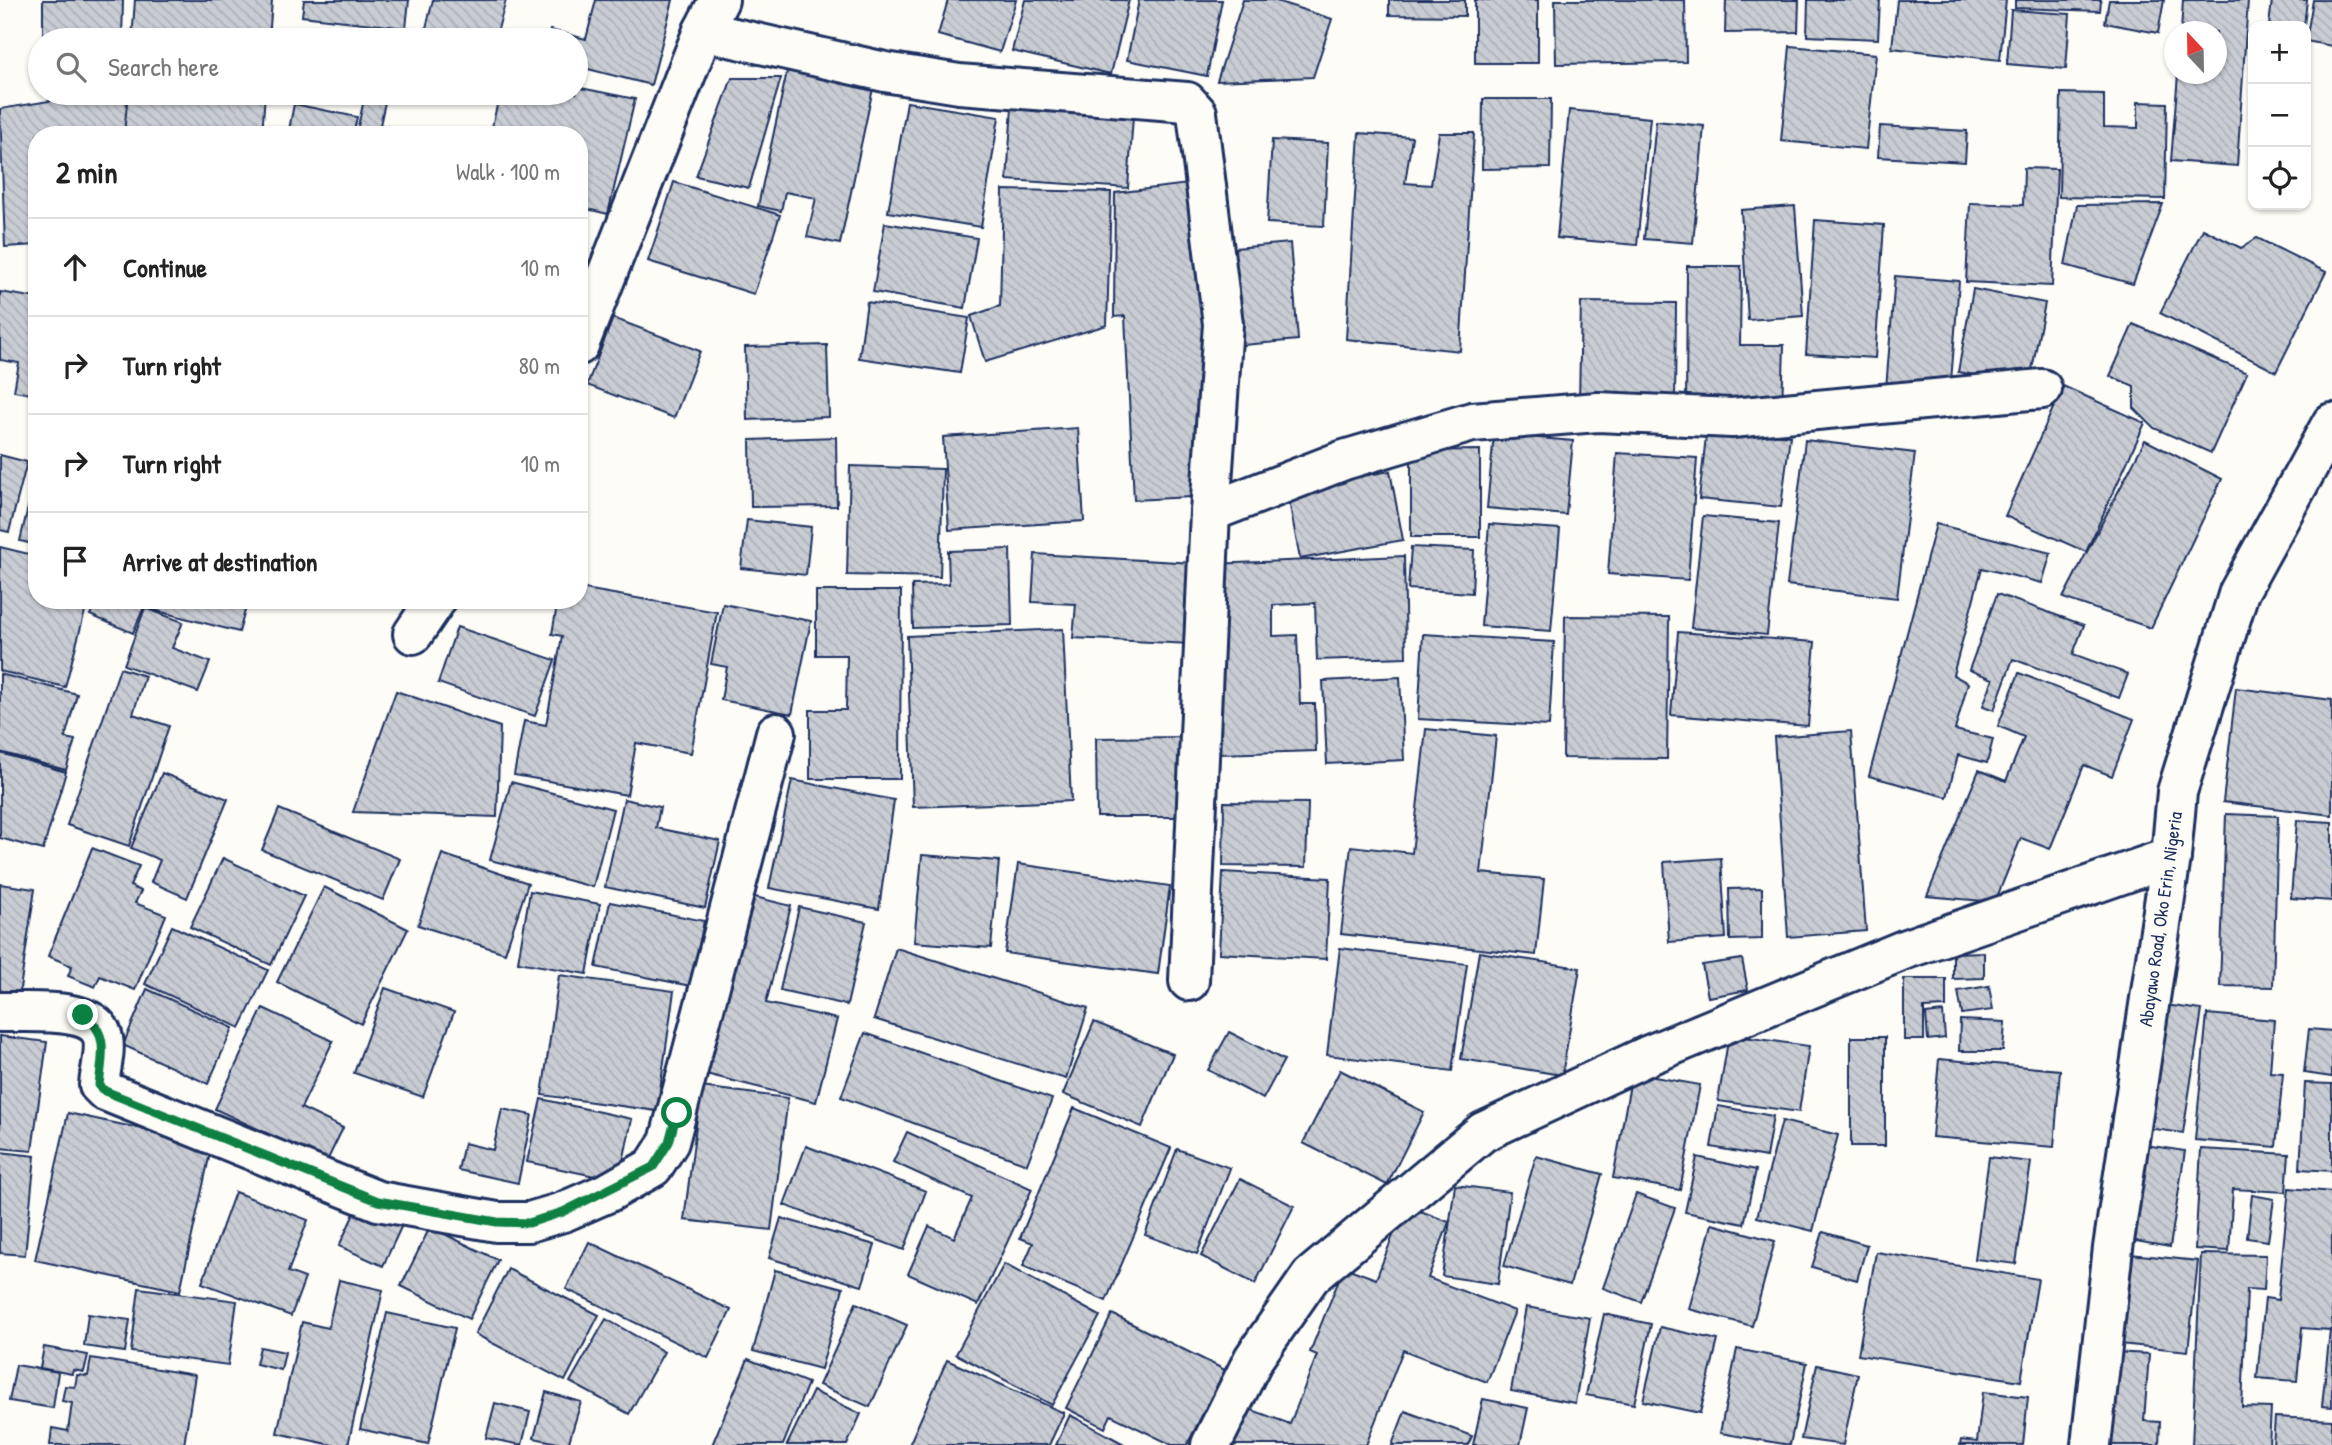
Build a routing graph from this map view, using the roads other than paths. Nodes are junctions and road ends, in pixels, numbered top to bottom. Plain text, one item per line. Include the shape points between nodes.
1 (711, 16) edge
2 (588, 323) edge
3 (2042, 388) dead end
4 (2332, 423) edge
5 (1210, 512) junction
6 (430, 609) edge
7 (412, 634) dead end
8 (776, 733) dead end
9 (2171, 857) junction
10 (1189, 981) dead end
11 (0, 1012) edge
12 (1211, 1445) edge
13 (2091, 1445) edge

1 - 2 street
1 - 5 street via 885,72 959,84 1187,102 1197,113 1223,324
3 - 5 street via 1732,418 1598,412 1472,422 1344,460
4 - 9 street, Abayawo Road, Oko Erin, Nigeria via 2239,592 2177,792
5 - 10 street
6 - 7 street
8 - 11 street via 669,1142 653,1167 563,1212 529,1223 497,1222 378,1201 105,1091 99,1085 103,1037 83,1015
9 - 12 street via 1906,949 1649,1055 1483,1132 1311,1276 1254,1358
9 - 13 street, Abayawo Road, Oko Erin, Nigeria via 2113,1248

